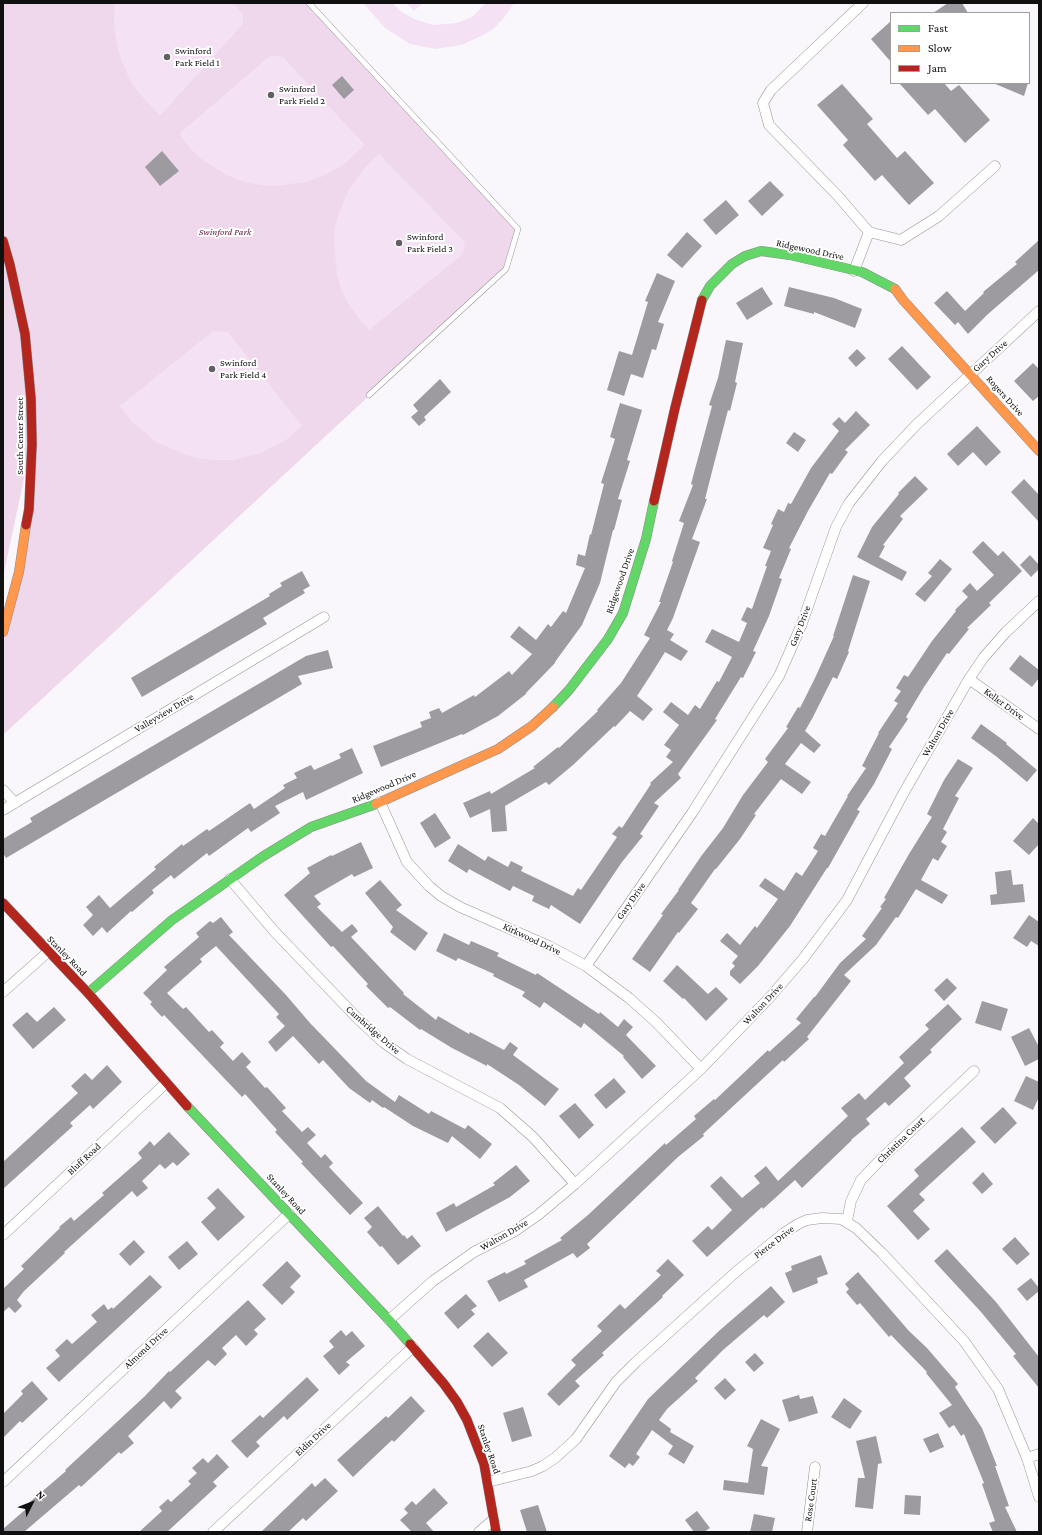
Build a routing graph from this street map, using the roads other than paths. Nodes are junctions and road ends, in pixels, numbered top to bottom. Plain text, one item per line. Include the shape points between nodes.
1 (309, 3) edge
2 (863, 3) edge
3 (995, 166) dead end
4 (869, 232) junction
5 (3, 241) edge
6 (854, 271) junction
7 (1039, 311) edge
8 (970, 374) junction
9 (369, 395) dead end
10 (1039, 451) edge
11 (1039, 601) edge
12 (324, 617) dead end
13 (3, 632) edge
14 (969, 679) junction
15 (1039, 729) edge
16 (3, 790) edge
17 (380, 802) junction
18 (15, 803) junction
19 (3, 810) edge
20 (230, 879) junction
21 (3, 903) edge
22 (48, 952) junction
23 (586, 966) junction
24 (3, 992) edge
25 (88, 994) junction
26 (701, 1069) junction
27 (974, 1071) dead end
28 (166, 1083) junction
29 (575, 1184) junction
30 (289, 1214) junction
31 (847, 1221) junction
32 (3, 1235) edge
33 (389, 1320) junction
34 (413, 1347) junction
35 (1039, 1454) edge
36 (1027, 1458) junction
37 (815, 1467) dead end
38 (3, 1482) edge
39 (488, 1482) junction
40 (1039, 1497) edge
41 (493, 1520) junction
42 (213, 1532) edge
43 (479, 1532) edge
44 (496, 1532) edge
45 (806, 1532) edge

1 - 9 lane via 518,229 506,269
2 - 4 street via 771,90 763,103 769,125
3 - 4 street via 939,216 901,240
4 - 6 street
5 - 13 street, South Center Street via 25,334 32,400 28,509 19,572
6 - 8 street, Ridgewood Drive via 894,288
6 - 17 street, Ridgewood Drive via 790,255 761,251 732,264 710,286 700,305 646,539 623,613 608,639 569,690 532,726 487,755
7 - 8 street, Gary Drive
8 - 10 street, Rogers Drive
8 - 23 street, Gary Drive via 882,461 849,503 836,527 801,626 779,676 692,813
11 - 14 street, Walton Drive via 1006,632
12 - 18 street, Valleyview Drive
14 - 15 street, Keller Drive
14 - 26 street, Walton Drive via 903,794 847,900 804,959
16 - 18 street
17 - 20 street, Ridgewood Drive via 311,827
17 - 23 street, Kirkwood Drive via 407,862 441,896
18 - 19 street, Valleyview Drive
20 - 25 street, Ridgewood Drive via 172,920
20 - 29 street, Cambridge Drive via 274,931 384,1043 407,1059 500,1108 533,1137
21 - 22 street, Stanley Road
22 - 24 street
22 - 25 street, Stanley Road
23 - 26 street, Kirkwood Drive via 656,1022
25 - 28 street, Stanley Road
26 - 29 street, Walton Drive
27 - 31 street, Christina Court via 861,1180 851,1201
28 - 30 street, Stanley Road
28 - 32 street, Bluff Road
29 - 33 street, Walton Drive via 515,1231 474,1252 433,1281
30 - 33 street, Stanley Road
30 - 38 street, Almond Drive
31 - 36 street via 882,1253 964,1340 998,1389
31 - 39 street, Pierce Drive via 822,1218 807,1220 784,1233 737,1271 631,1367 605,1396 576,1439 555,1458 532,1471
33 - 34 street, Stanley Road
34 - 39 street, Stanley Road via 457,1402 467,1420
34 - 42 street, Eldin Drive
35 - 36 street
36 - 40 street
37 - 45 street, Rose Court
39 - 41 street, Stanley Road
41 - 43 street
41 - 44 street, Stanley Road

